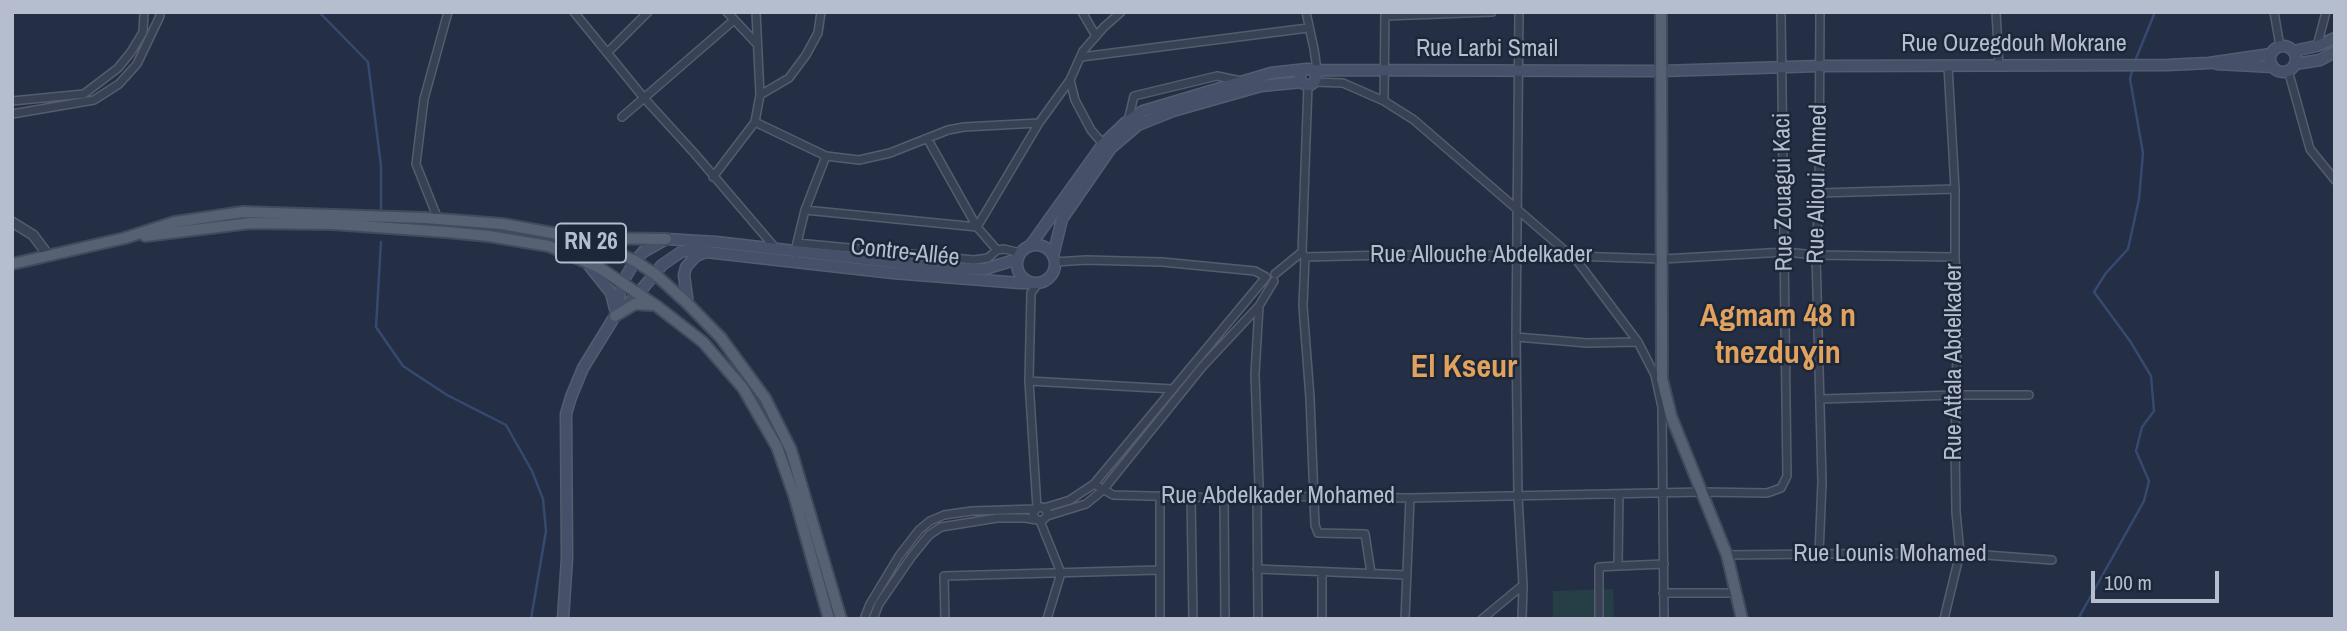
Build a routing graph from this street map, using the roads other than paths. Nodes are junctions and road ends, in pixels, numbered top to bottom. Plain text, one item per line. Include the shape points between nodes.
1 (144, 12) edge
2 (159, 12) edge
3 (448, 12) edge
4 (574, 12) edge
5 (648, 12) edge
6 (727, 12) edge
7 (756, 12) edge
8 (821, 12) edge
9 (829, 12) edge
10 (1082, 12) edge
11 (1121, 12) edge
12 (1306, 12) edge
13 (1492, 12) edge
14 (1519, 12) edge
15 (1661, 12) edge
16 (1781, 12) edge
17 (1820, 12) edge
18 (1996, 12) edge
19 (2274, 12) edge
20 (2326, 12) edge
21 (1385, 14) edge
22 (734, 20) junction
23 (821, 23) junction
24 (1308, 28) junction
25 (1096, 36) junction
26 (2335, 37) edge
27 (758, 44) junction
28 (2280, 46) junction
29 (2317, 46) junction
30 (2293, 51) junction
31 (608, 52) junction
32 (2335, 52) edge
33 (2271, 54) junction
34 (1081, 57) junction
35 (2209, 63) junction
36 (1819, 66) junction
37 (1948, 66) junction
38 (1998, 66) junction
39 (2273, 66) junction
40 (2292, 67) junction
41 (1781, 68) junction
42 (1519, 71) junction
43 (1662, 71) junction
44 (1386, 72) junction
45 (1311, 76) junction
46 (1070, 80) junction
47 (1242, 81) junction
48 (760, 95) junction
49 (644, 98) junction
50 (12, 101) edge
51 (1384, 101) junction
52 (12, 114) edge
53 (622, 117) dead end
54 (755, 122) junction
55 (1127, 122) junction
56 (1039, 123) junction
57 (927, 138) junction
58 (1103, 144) junction
59 (826, 156) junction
60 (713, 177) junction
61 (2335, 180) edge
62 (1955, 189) junction
63 (1819, 193) junction
64 (1516, 208) junction
65 (805, 209) junction
66 (438, 219) junction
67 (12, 222) edge
68 (977, 227) junction
69 (125, 238) junction
70 (580, 238) junction
71 (666, 239) junction
72 (1030, 246) junction
73 (796, 248) junction
74 (997, 250) junction
75 (778, 251) junction
76 (709, 252) junction
77 (1785, 253) junction
78 (1303, 254) junction
79 (1816, 255) junction
80 (48, 256) junction
81 (1020, 256) junction
82 (1516, 256) junction
83 (1572, 256) junction
84 (1955, 257) junction
85 (1054, 259) junction
86 (1663, 259) junction
87 (635, 261) junction
88 (587, 262) junction
89 (12, 264) edge
90 (655, 274) junction
91 (1266, 277) junction
92 (1275, 277) junction
93 (1037, 282) junction
94 (622, 283) junction
95 (638, 294) junction
96 (688, 304) junction
97 (1259, 306) junction
98 (659, 307) junction
99 (615, 316) junction
100 (1516, 337) junction
101 (1638, 342) junction
102 (1029, 381) junction
103 (1173, 389) junction
104 (1956, 395) junction
105 (2029, 396) dead end
106 (1819, 399) junction
107 (1094, 484) junction
108 (1103, 490) junction
109 (1662, 492) junction
110 (1703, 492) junction
111 (1619, 495) junction
112 (1160, 496) junction
113 (1256, 496) junction
114 (1517, 496) junction
115 (1191, 497) junction
116 (1224, 498) junction
117 (1312, 498) junction
118 (1410, 498) junction
119 (1041, 510) junction
120 (1038, 521) junction
121 (1960, 553) junction
122 (1727, 555) junction
123 (2052, 560) dead end
124 (1664, 564) junction
125 (1618, 566) junction
126 (1257, 569) junction
127 (1158, 570) junction
128 (1322, 572) junction
129 (1061, 573) junction
130 (1371, 573) junction
131 (1407, 575) junction
132 (1522, 585) junction
133 (1663, 593) junction
134 (1735, 593) junction
135 (563, 619) edge
136 (829, 619) edge
137 (841, 619) edge
138 (864, 619) edge
139 (873, 619) edge
140 (945, 619) edge
141 (1047, 619) edge
142 (1160, 619) edge
143 (1193, 619) edge
144 (1225, 619) edge
145 (1258, 619) edge
146 (1322, 619) edge
147 (1405, 619) edge
148 (1482, 619) edge
149 (1522, 619) edge
150 (1599, 619) edge
151 (1664, 619) edge
152 (1742, 619) edge
153 (1944, 619) edge

1 - 50 street via 143,33 131,52 85,94
2 - 52 street via 137,64 119,84 94,100
3 - 66 street via 424,99 416,164
4 - 31 street
5 - 31 street
6 - 22 street
7 - 27 street
8 - 23 street
9 - 23 street
10 - 25 street
11 - 25 street
12 - 24 street
13 - 21 street
14 - 42 street
15 - 43 main road
16 - 41 street, Rue Zouagui Kaci
17 - 36 street, Rue Alioui Ahmed
18 - 38 street
19 - 28 street
20 - 29 street
21 - 44 street
22 - 27 street
22 - 49 street
23 - 48 street via 789,78
24 - 34 street
24 - 45 street
25 - 34 street
26 - 29 main road
27 - 48 street
28 - 30 main road
28 - 33 main road
29 - 30 main road
30 - 40 main road
31 - 49 street
32 - 40 main road
33 - 35 main road, Rue Ouzegdouh Mokrane
33 - 39 main road
34 - 46 street
35 - 38 main road, Rue Ouzegdouh Mokrane
35 - 39 main road, Rue Ouzegdouh Mokrane
36 - 37 main road, Rue Ouzegdouh Mokrane
36 - 41 main road, Rue Ouzegdouh Mokrane
36 - 63 street, Rue Alioui Ahmed
37 - 38 main road, Rue Ouzegdouh Mokrane
37 - 62 street, Rue Attala Abdelkader
39 - 40 main road via 2280,71
40 - 61 street via 2310,149
41 - 43 main road, Rue Larbi Smail
41 - 77 street, Rue Zouagui Kaci
42 - 43 main road, Rue Larbi Smail
42 - 44 main road, Rue Larbi Smail
42 - 64 street
43 - 86 main road
44 - 45 main road, Rue Larbi Smail
44 - 51 street
45 - 47 main road via 1271,73
45 - 51 street via 1343,83
45 - 78 street
45 - 85 main road via 1261,86 1138,125 1111,148 1062,219
46 - 56 street
46 - 58 street via 1075,100
47 - 55 main road via 1143,111
47 - 55 street via 1217,76 1134,96
48 - 54 street
49 - 53 street
49 - 60 street
51 - 64 street via 1414,120
54 - 59 street
54 - 60 street
55 - 58 main road
56 - 57 street via 964,127
56 - 68 street
57 - 59 street via 859,160
57 - 68 street
58 - 72 main road
59 - 65 street
60 - 75 street
62 - 63 street
62 - 84 street, Rue Attala Abdelkader
63 - 79 street, Rue Alioui Ahmed
64 - 82 street
64 - 83 street
65 - 68 street
65 - 73 street
66 - 69 main road, RN 26 via 243,212 175,222
66 - 70 main road, RN 26 via 502,224
67 - 80 street via 33,235
68 - 74 street
69 - 80 main road, RN 26
69 - 88 main road, RN 26 via 250,223 333,224 489,236 549,246
70 - 71 main road
70 - 87 main road, RN 26
71 - 75 main road
71 - 87 main road
72 - 81 main road
72 - 85 main road via 1044,246
73 - 74 street, Contre-Allée via 974,260 988,258
73 - 75 main road
73 - 81 main road via 943,268 985,269
74 - 81 street, Contre-Allée
76 - 90 main road via 681,252
76 - 93 main road via 893,273
76 - 96 main road via 696,256 686,267
77 - 79 street, Rue Allouche Abdelkader
77 - 86 street, Rue Allouche Abdelkader
77 - 110 street, Rue Zouagui Kaci via 1787,476 1781,488 1767,493
78 - 82 street, Rue Allouche Abdelkader
78 - 92 street
78 - 117 street
79 - 84 street, Rue Allouche Abdelkader
79 - 106 street, Rue Alioui Ahmed
80 - 89 main road, RN 26
81 - 93 main road via 1021,275
82 - 83 street, Rue Allouche Abdelkader
82 - 100 street
83 - 86 street, Rue Allouche Abdelkader
83 - 101 street
84 - 104 street, Rue Attala Abdelkader
85 - 91 street via 1162,262 1255,271
85 - 93 main road via 1053,273
86 - 110 main road via 1662,379 1671,416
87 - 90 main road, RN 26
87 - 94 main road, RN 26
88 - 94 main road, RN 26
88 - 99 main road via 611,293
90 - 95 main road, RN 26
90 - 96 main road, RN 26
91 - 92 street via 1269,272
91 - 103 street
92 - 97 street
93 - 102 street via 1031,293
94 - 95 main road, RN 26
94 - 99 main road
95 - 98 main road, RN 26
95 - 99 main road
96 - 137 main road, RN 26 via 748,373 783,433
97 - 108 street via 1202,367
97 - 113 street
98 - 99 main road via 635,304
98 - 136 main road, RN 26 via 728,368 777,447
99 - 135 main road via 583,368 566,414
100 - 101 street
100 - 114 street
101 - 109 street via 1654,375 1662,407
102 - 103 street
102 - 119 street
103 - 107 street
104 - 105 street
104 - 106 street
104 - 121 street, Rue Attala Abdelkader
106 - 122 street, Rue Alioui Ahmed via 1819,554
107 - 108 street
107 - 119 street via 1070,500
108 - 112 street, Rue Abdelkader Mohamed via 1113,495
108 - 119 street via 1076,509
109 - 110 street, Rue Zouagui Kaci
109 - 111 street, Rue Zouagui Kaci
109 - 124 street
110 - 122 main road
111 - 114 street, Rue Abdelkader Mohamed
111 - 125 street
112 - 115 street, Rue Abdelkader Mohamed
112 - 127 street
113 - 116 street, Rue Abdelkader Mohamed
113 - 117 street, Rue Abdelkader Mohamed
113 - 126 street
114 - 118 street, Rue Abdelkader Mohamed
114 - 132 street
115 - 116 street, Rue Abdelkader Mohamed
115 - 143 street
116 - 144 street
117 - 118 street, Rue Abdelkader Mohamed
117 - 130 street via 1318,533 1365,534
118 - 131 street
119 - 120 street
119 - 120 street via 1033,515
119 - 138 street via 972,511 930,521 899,556
120 - 129 street
120 - 139 street via 997,518 941,527 929,534
121 - 122 street, Rue Lounis Mohamed
121 - 123 street, Rue Lounis Mohamed
121 - 153 street, Rue Attala Abdelkader
122 - 134 main road
124 - 125 street
124 - 133 street
125 - 150 street via 1599,567
126 - 128 street
126 - 145 street
127 - 129 street
127 - 142 street
128 - 130 street
128 - 146 street
129 - 140 street via 944,576
129 - 141 street
130 - 131 street
131 - 147 street
132 - 148 street
132 - 149 street
133 - 134 street
133 - 151 street
134 - 152 main road

